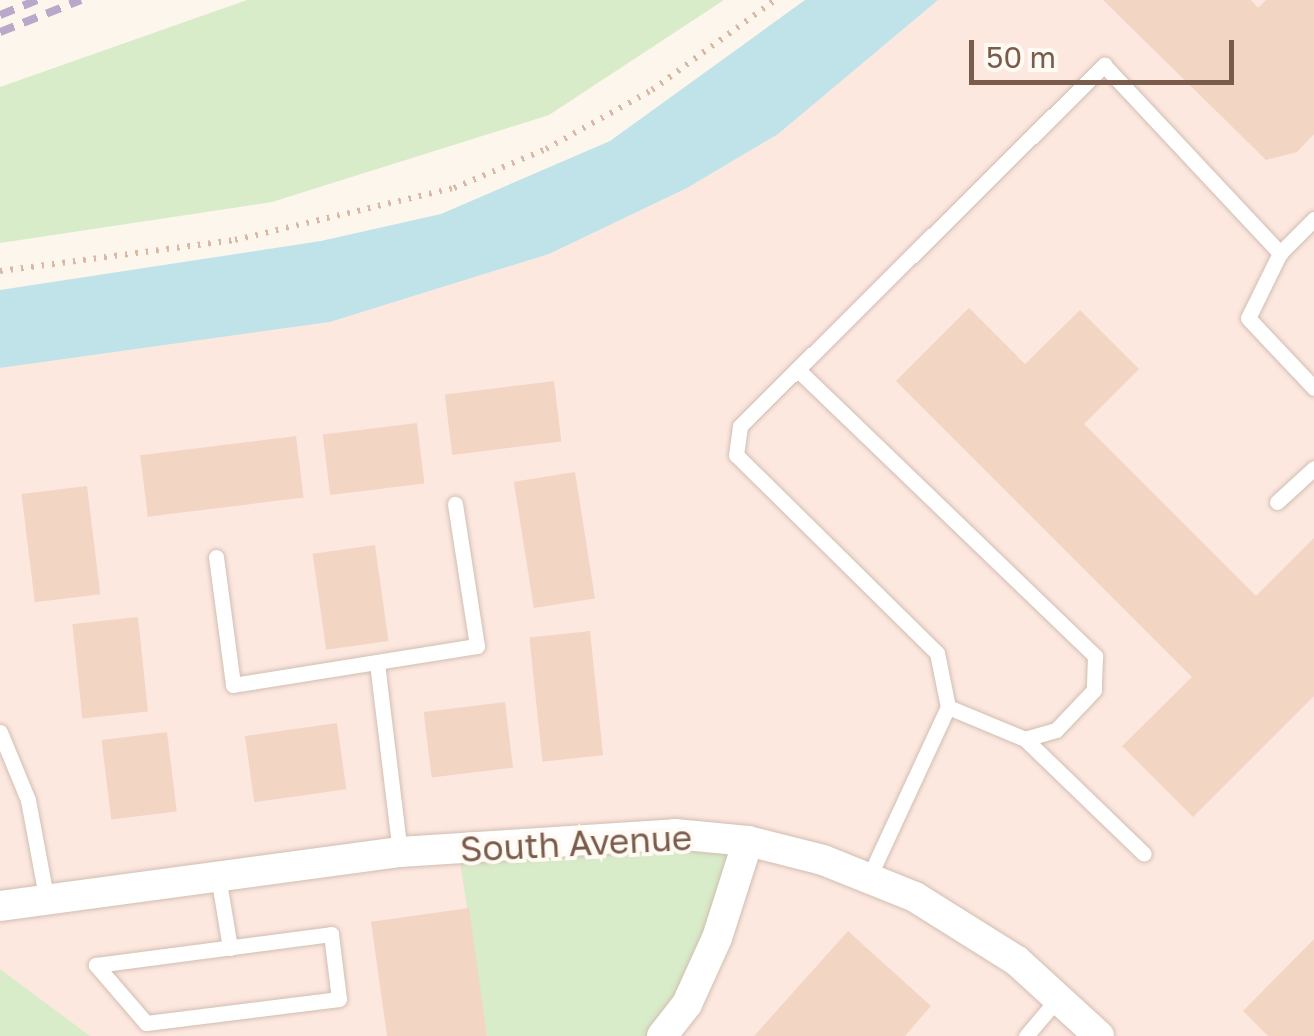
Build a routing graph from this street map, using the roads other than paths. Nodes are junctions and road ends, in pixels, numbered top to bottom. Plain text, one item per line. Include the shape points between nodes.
1 (1314, 219) edge
2 (1280, 252) junction
3 (797, 369) junction
4 (1314, 388) edge
5 (1314, 468) edge
6 (1277, 502) dead end
7 (455, 504) dead end
8 (216, 557) dead end
9 (377, 662) junction
10 (948, 707) junction
11 (0, 732) edge
12 (1024, 738) junction
13 (748, 841) junction
14 (400, 852) junction
15 (1144, 854) dead end
16 (218, 876) junction
17 (870, 877) junction
18 (46, 896) junction
19 (0, 906) edge
20 (230, 948) junction
21 (1058, 998) junction
22 (662, 1036) edge
23 (1026, 1036) edge
24 (1099, 1036) edge

1 - 2 lane
2 - 3 lane via 1104,64
2 - 4 lane via 1248,318
3 - 10 lane via 740,426 736,454 937,653
3 - 12 lane via 1095,656 1094,690 1056,730
5 - 6 lane
7 - 9 lane via 477,646
8 - 9 lane via 233,685
9 - 14 lane
10 - 12 lane
10 - 17 lane
11 - 18 lane via 28,800
12 - 15 lane
13 - 14 street, South Avenue via 675,834
13 - 17 street, South Avenue
13 - 22 street via 717,938 686,1004
14 - 16 street, South Avenue
16 - 18 street, South Avenue
16 - 20 lane
17 - 21 street, South Avenue via 1017,961
18 - 19 street, South Avenue
20 - 20 lane via 331,934 339,999 146,1023 96,965
21 - 23 lane
21 - 24 street, South Avenue

